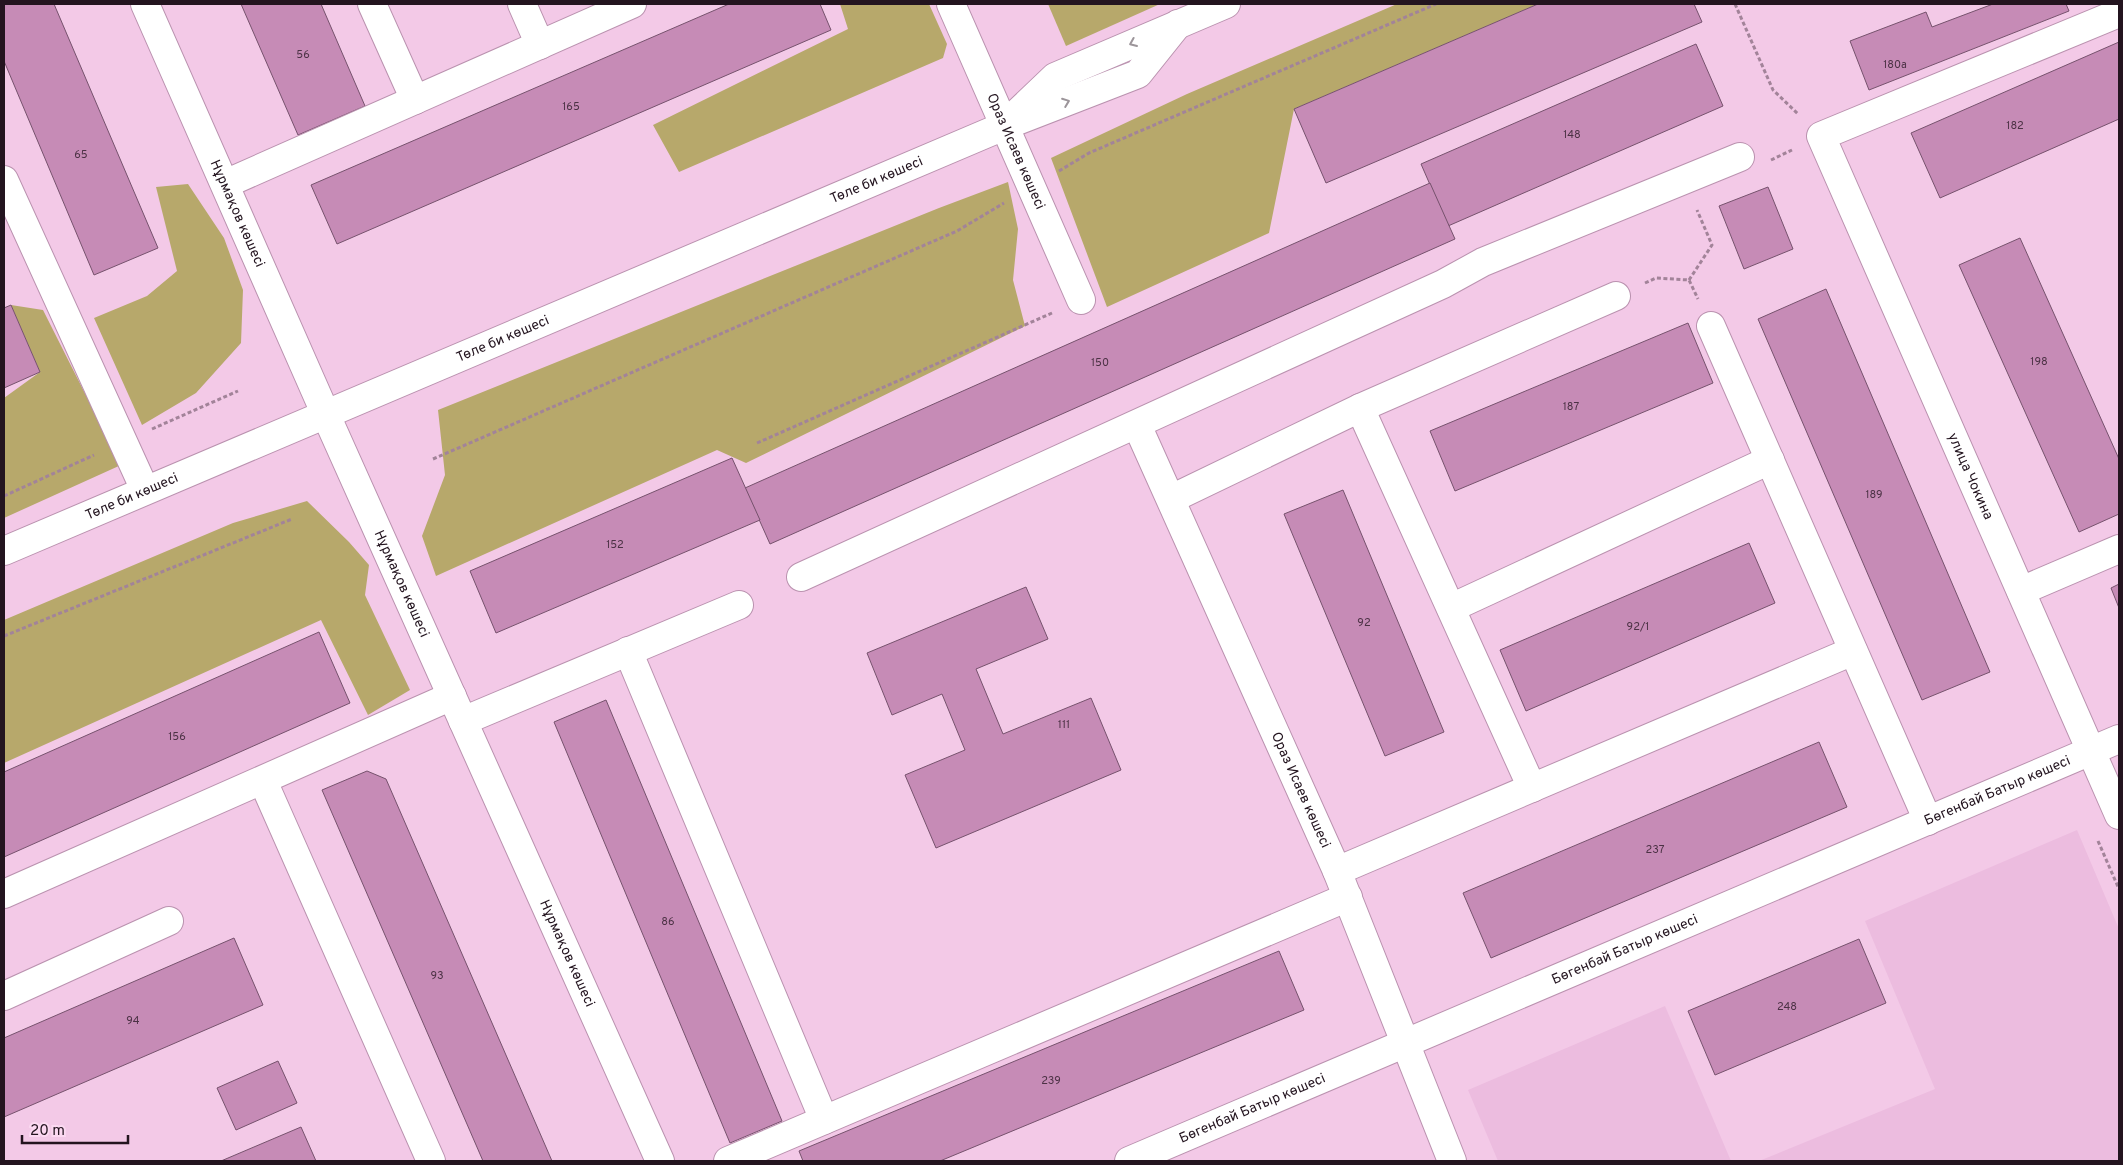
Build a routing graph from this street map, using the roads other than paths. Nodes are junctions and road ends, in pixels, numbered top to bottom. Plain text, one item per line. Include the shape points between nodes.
1 (145, 4) edge
2 (372, 4) edge
3 (522, 4) edge
4 (632, 4) edge
5 (951, 4) edge
6 (1226, 4) edge
7 (2119, 13) edge
8 (540, 45) junction
9 (415, 100) junction
10 (1004, 126) junction
11 (1740, 157) road end
12 (4, 180) edge
13 (225, 184) junction
14 (1616, 296) road end
15 (1081, 300) road end
16 (1711, 326) road end
17 (1360, 408) junction
18 (326, 415) junction
19 (1137, 425) junction
20 (1770, 460) junction
21 (145, 490) junction
22 (1171, 500) junction
23 (2119, 549) edge
24 (4, 551) edge
25 (801, 577) dead end
26 (2022, 591) junction
27 (739, 605) dead end
28 (1450, 608) junction
29 (1853, 651) junction
30 (628, 652) junction
31 (452, 696) junction
32 (463, 721) junction
33 (2119, 739) edge
34 (2091, 751) junction
35 (263, 781) junction
36 (1532, 788) junction
37 (2119, 815) edge
38 (1928, 821) junction
39 (1337, 871) junction
40 (4, 894) edge
41 (1348, 897) junction
42 (169, 921) dead end
43 (4, 996) edge
44 (1406, 1043) junction
45 (824, 1120) junction
46 (432, 1161) edge
47 (660, 1161) edge
48 (728, 1161) edge
49 (1129, 1161) edge
50 (1452, 1161) edge

1 - 13 street, Нұрмақов көшесі
2 - 9 street
3 - 8 street
4 - 8 street
5 - 10 street, Ораз Исаев көшесі
6 - 10 street, Төле би көшесі via 1178,24 1138,74
7 - 26 street, улица Чокина via 1821,136
8 - 9 street
9 - 13 street
10 - 15 street, Ораз Исаев көшесі
10 - 18 street, Төле би көшесі
11 - 19 street via 1483,262 1443,284
12 - 21 street
13 - 18 street, Нұрмақов көшесі
14 - 17 street
16 - 20 street
17 - 22 street
17 - 28 street
18 - 21 street, Төле би көшесі
18 - 31 street, Нұрмақов көшесі
19 - 22 street, Ораз Исаев көшесі
19 - 25 street
20 - 28 street
20 - 29 street
21 - 24 street, Төле би көшесі
22 - 39 street, Ораз Исаев көшесі
23 - 26 street
26 - 34 street, улица Чокина
27 - 30 street
28 - 36 street
29 - 36 street
29 - 38 street
30 - 32 street
30 - 45 street
31 - 32 street, Нұрмақов көшесі
31 - 35 street
32 - 47 street, Нұрмақов көшесі
33 - 34 street, Бөгенбай Батыр көшесі
34 - 37 street, улица Чокина
34 - 38 street, Бөгенбай Батыр көшесі
35 - 40 street
35 - 46 street
36 - 39 street
38 - 44 street, Бөгенбай Батыр көшесі
39 - 41 street, Ораз Исаев көшесі
41 - 44 street, Ораз Исаев көшесі
41 - 45 street
42 - 43 street
44 - 49 street, Бөгенбай Батыр көшесі
44 - 50 street, Ораз Исаев көшесі
45 - 48 street

